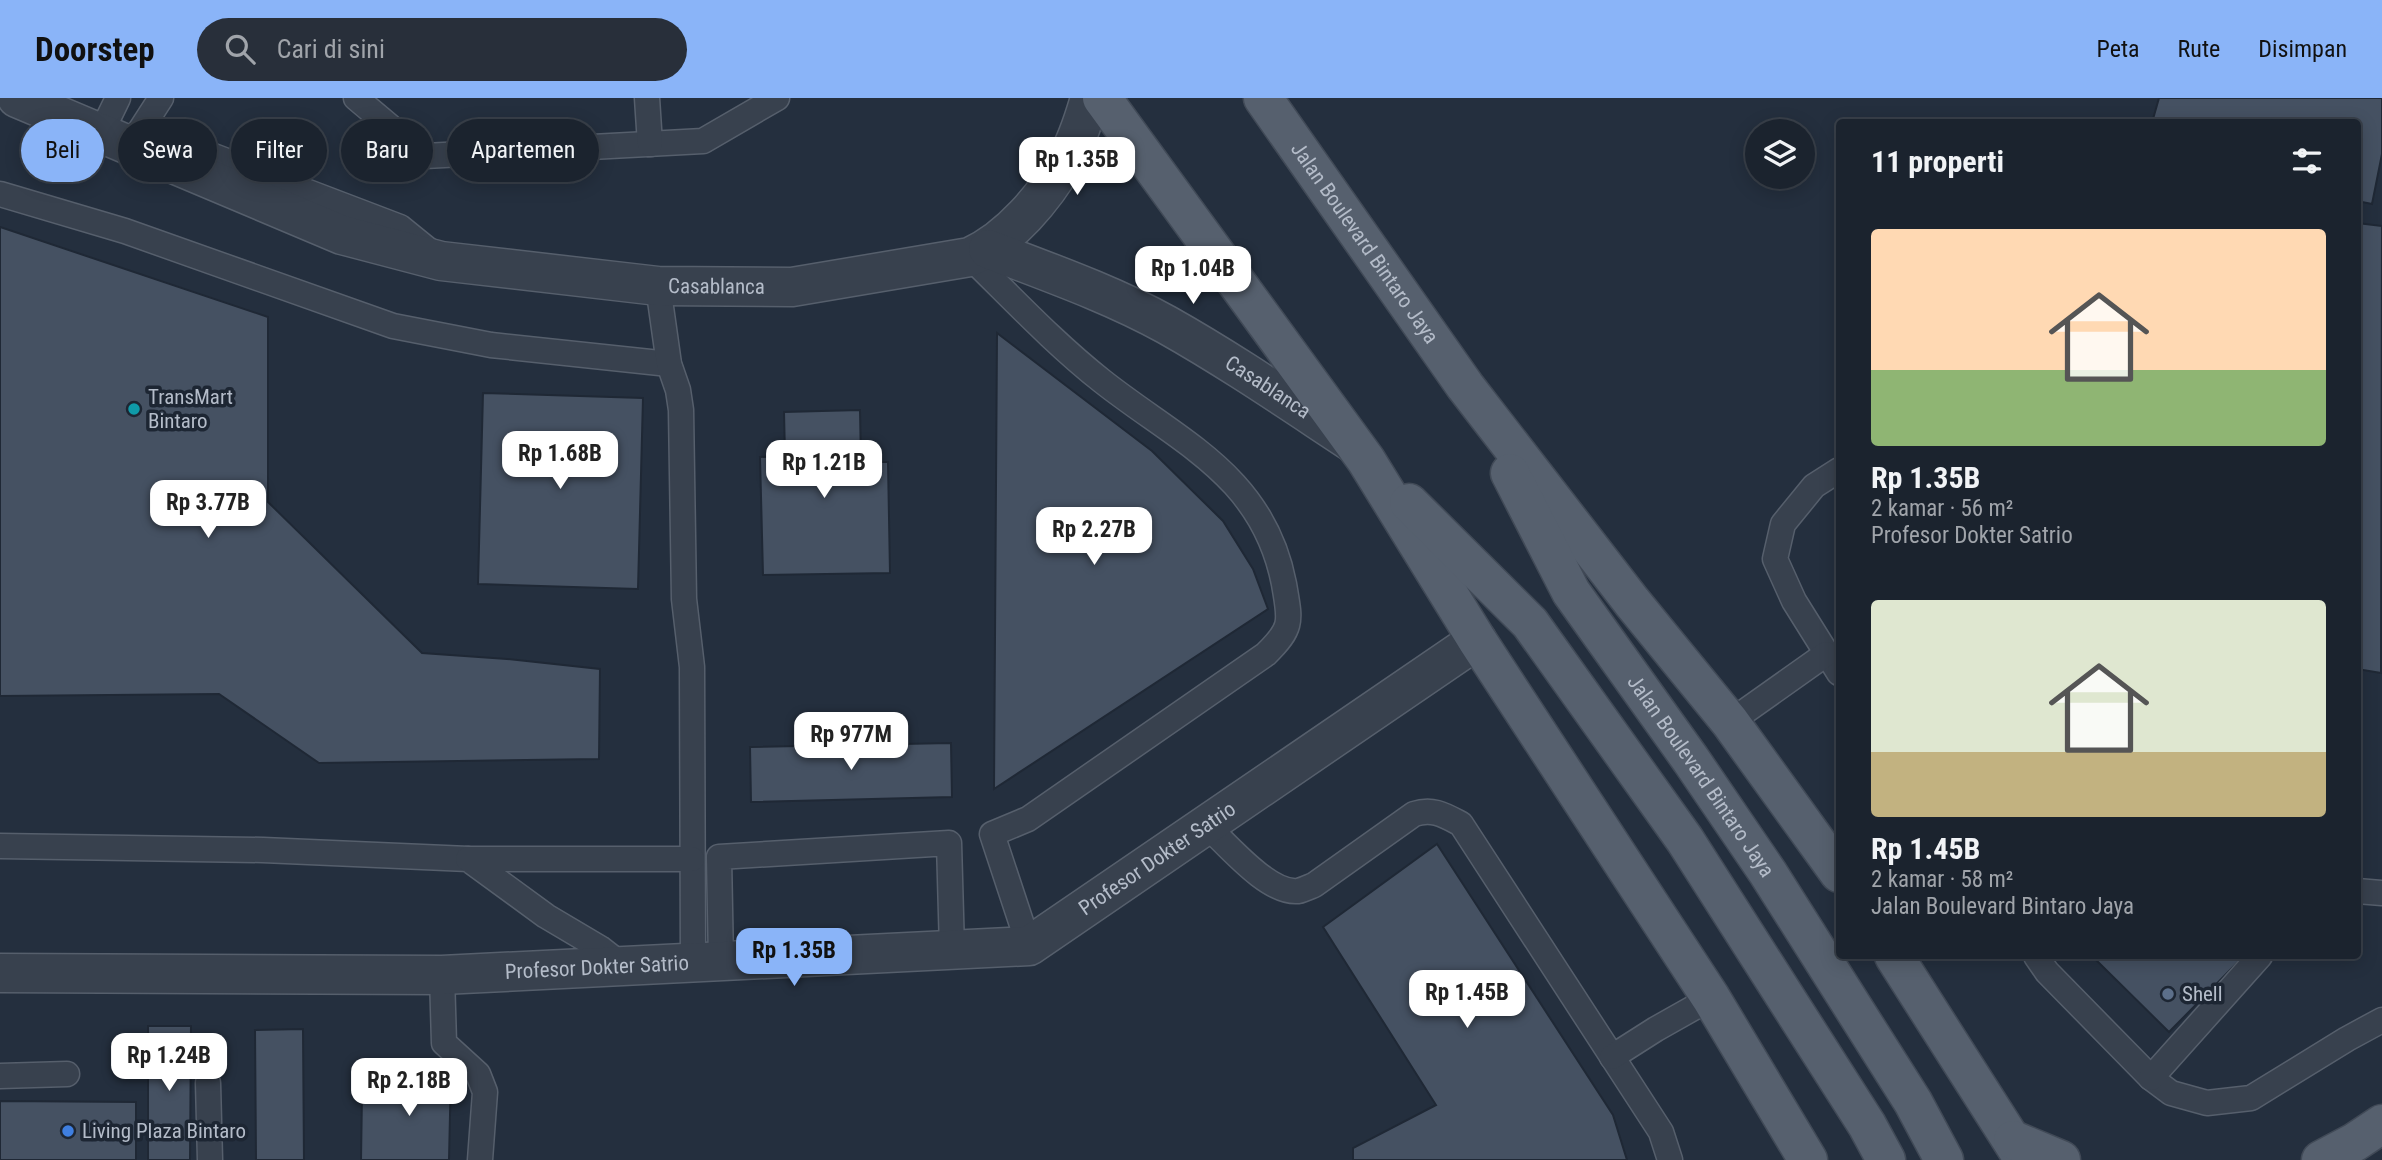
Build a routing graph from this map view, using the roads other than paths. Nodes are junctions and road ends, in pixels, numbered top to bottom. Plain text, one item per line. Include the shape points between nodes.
1 (17, 98) edge
2 (118, 98) edge
3 (161, 98) edge
4 (356, 98) edge
5 (648, 98) edge
6 (778, 98) edge
7 (1090, 98) edge
8 (1102, 98) edge
9 (1264, 98) edge
10 (122, 119) edge
11 (146, 119) edge
12 (118, 141) edge
13 (650, 144) junction
14 (216, 182) edge
15 (0, 194) edge
16 (979, 253) junction
17 (658, 286) junction
18 (668, 364) junction
19 (1465, 386) junction
20 (1360, 452) junction
21 (1836, 472) edge
22 (1476, 640) junction
23 (1833, 664) edge
24 (1730, 722) junction
25 (1206, 824) junction
26 (0, 846) edge
27 (468, 859) junction
28 (692, 859) junction
29 (1836, 869) edge
30 (2361, 891) edge
31 (2382, 893) edge
32 (1028, 946) junction
33 (952, 950) junction
34 (1896, 959) edge
35 (2038, 959) edge
36 (2257, 959) edge
37 (707, 962) junction
38 (623, 966) junction
39 (0, 973) edge
40 (442, 975) junction
41 (1711, 998) junction
42 (2382, 1020) edge
43 (1612, 1057) junction
44 (67, 1074) dead end
45 (0, 1076) edge
46 (2151, 1078) junction
47 (208, 1083) dead end
48 (2382, 1124) edge
49 (2019, 1150) edge
50 (1798, 1151) edge
51 (210, 1160) edge
52 (480, 1160) edge
53 (1670, 1160) edge
54 (1886, 1160) edge
55 (1944, 1160) edge
56 (2061, 1160) edge
57 (2321, 1160) edge

1 - 12 street, Casablanca
2 - 10 lane
3 - 11 lane
4 - 13 lane via 425,156
5 - 13 lane
6 - 13 lane via 703,141
7 - 16 street via 1066,159 1044,191 1021,218
8 - 20 main road
9 - 19 main road, Jalan Boulevard Bintaro Jaya
14 - 17 street, Casablanca via 342,235 441,261
15 - 18 lane via 125,231 394,327 491,345
16 - 17 street, Casablanca via 792,287
16 - 20 street, Casablanca via 1088,288 1165,324 1244,371
16 - 32 lane via 1034,321 1101,381 1202,453 1251,504 1279,558 1290,616 1282,639 1266,654 1028,819 992,834
17 - 18 lane
18 - 28 lane via 681,410 684,599 692,667
19 - 24 main road, Jalan Boulevard Bintaro Jaya
19 - 55 main road, Jalan Boulevard Bintaro Jaya via 1571,592 1768,873 1913,1102
20 - 22 main road
20 - 54 main road via 1530,623 1685,840
21 - 23 lane via 1814,486 1783,524 1775,559 1794,601
22 - 25 street, Profesor Dokter Satrio
22 - 41 main road
23 - 24 lane
24 - 29 main road, Jalan Boulevard Bintaro Jaya
25 - 32 street, Profesor Dokter Satrio
25 - 43 lane via 1260,876 1297,891 1314,885 1414,814 1437,811 1461,824
26 - 27 lane
27 - 28 lane
27 - 38 lane
28 - 37 lane
30 - 31 lane
32 - 33 street, Profesor Dokter Satrio
33 - 37 street, Profesor Dokter Satrio
33 - 37 lane via 949,843 719,857
34 - 49 main road
35 - 46 lane
36 - 46 lane
37 - 38 street, Profesor Dokter Satrio
38 - 40 street, Profesor Dokter Satrio
39 - 40 street, Profesor Dokter Satrio
40 - 52 lane via 444,1043 478,1074 485,1092
41 - 43 lane
41 - 50 main road
42 - 46 lane via 2251,1098 2207,1103 2171,1093
43 - 53 lane via 1661,1132
44 - 45 lane
47 - 51 lane
48 - 57 main road
49 - 56 main road

